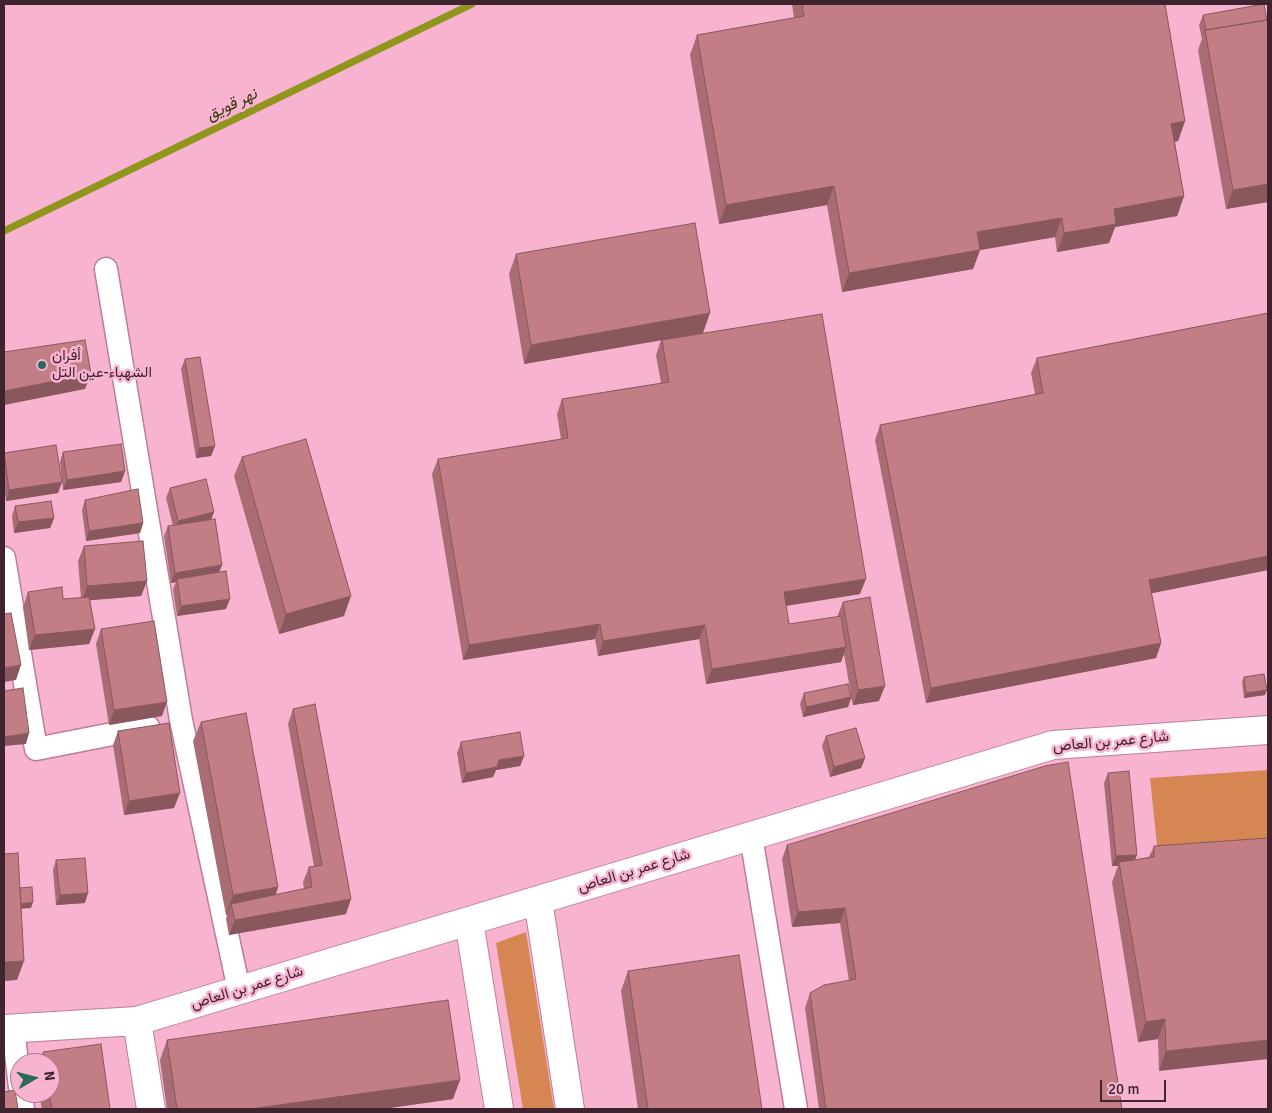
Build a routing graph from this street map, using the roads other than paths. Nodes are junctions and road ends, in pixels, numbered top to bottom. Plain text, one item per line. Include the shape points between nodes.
1 (106, 269) dead end
2 (4, 558) edge
3 (181, 720) junction
4 (1268, 730) edge
5 (751, 836) junction
6 (538, 900) junction
7 (469, 921) junction
8 (239, 990) junction
9 (137, 1021) junction
10 (8, 1029) edge
11 (13, 1053) edge
12 (151, 1109) edge
13 (496, 1109) edge
14 (570, 1109) edge
15 (796, 1109) edge

1 - 3 street
2 - 3 street via 36,749
3 - 8 street
4 - 5 street, شارع عمر بن العاص via 1053,745
5 - 6 street, شارع عمر بن العاص
5 - 15 street
6 - 7 street, شارع عمر بن العاص
6 - 14 street
7 - 8 street, شارع عمر بن العاص
7 - 13 street
8 - 9 street, شارع عمر بن العاص
9 - 10 street, شارع عمر بن العاص
9 - 12 street
10 - 11 street

